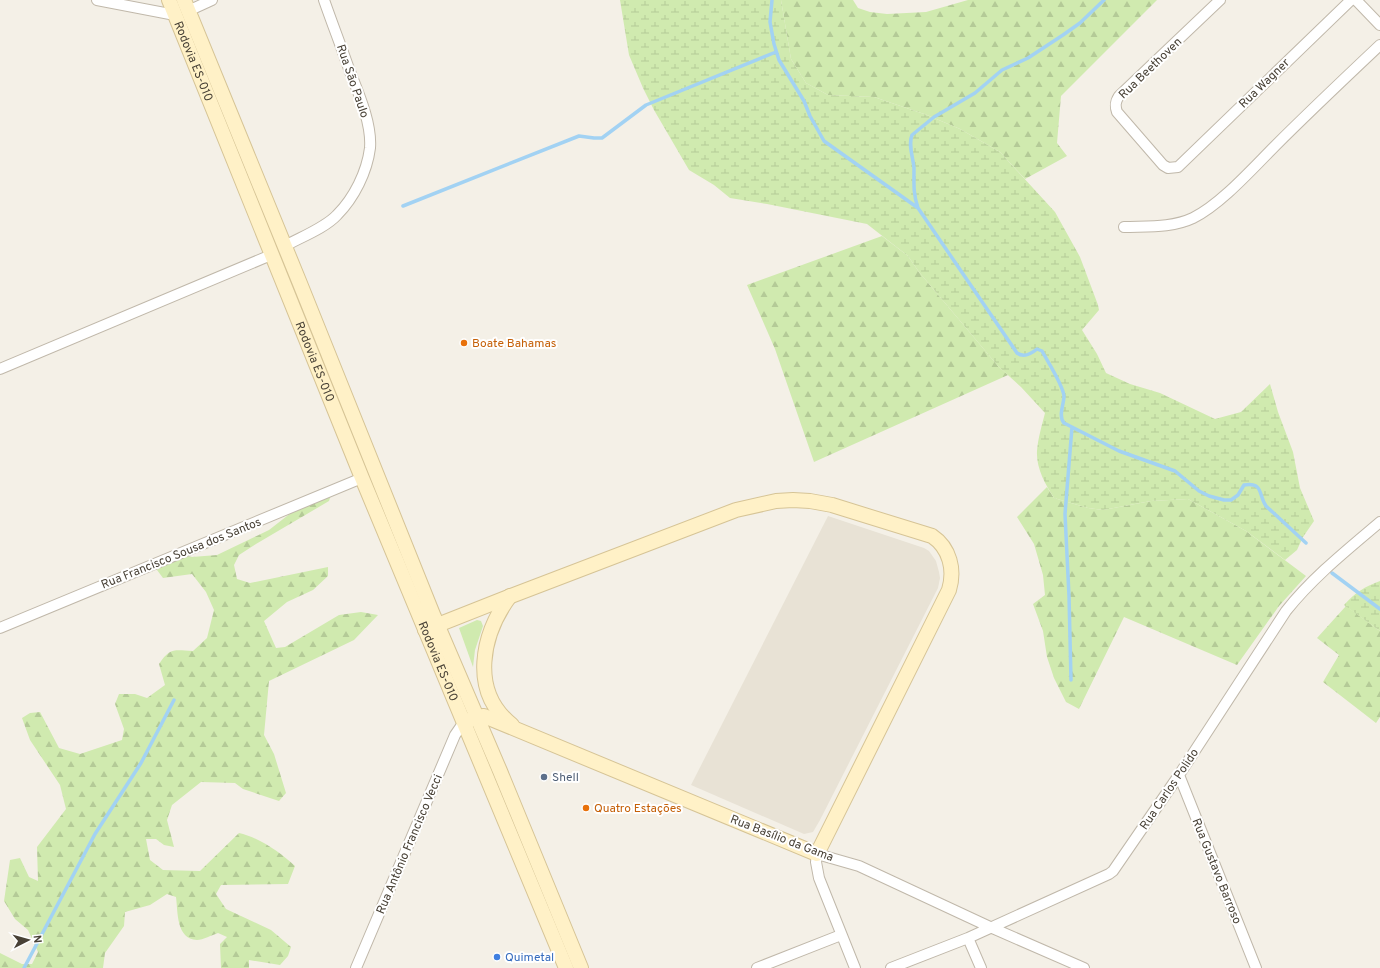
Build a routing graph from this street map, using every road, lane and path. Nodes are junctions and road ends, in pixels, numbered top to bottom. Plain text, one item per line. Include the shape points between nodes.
1 (97, 0) edge
2 (169, 0) edge
3 (212, 0) edge
4 (324, 0) edge
5 (1220, 0) edge
6 (1351, 0) edge
7 (1356, 0) edge
8 (182, 9) edge
9 (1380, 25) edge
10 (1380, 45) edge
11 (1178, 167) joint
12 (1124, 227) dead end
13 (285, 246) junction
14 (272, 255) junction
15 (0, 369) edge
16 (362, 478) junction
17 (1380, 522) edge
18 (511, 596) junction
19 (0, 628) edge
20 (432, 628) junction
21 (477, 716) junction
22 (464, 722) junction
23 (520, 731) junction
24 (1179, 775) junction
25 (817, 854) junction
26 (990, 927) junction
27 (841, 934) junction
28 (968, 938) junction
29 (563, 964) edge
30 (356, 968) edge
31 (581, 968) edge
32 (757, 968) edge
33 (855, 968) edge
34 (891, 968) edge
35 (981, 968) edge
36 (1084, 968) edge
37 (1256, 968) edge

1 - 8 street
2 - 8 main road, Rodovia ES-010
3 - 8 street
4 - 13 street, Rua São Paulo via 362,103 370,147 354,194 338,215
5 - 11 street, Rua Beethoven via 1116,101 1117,112 1163,165 1168,168
6 - 11 street, Rua Wagner
7 - 9 street
8 - 13 main road, Rodovia ES-010
8 - 14 main road, Rodovia ES-010
10 - 12 street via 1209,208 1180,223
13 - 20 main road, Rodovia ES-010
14 - 15 street
14 - 16 main road, Rodovia ES-010
16 - 19 street, Rua Francisco Sousa dos Santos
16 - 20 main road, Rodovia ES-010
17 - 24 street, Rua Carlos Polido via 1328,566 1286,611
18 - 20 main road
18 - 23 main road via 492,628 484,668 490,696 496,708
18 - 25 main road via 736,510 776,501 810,501 832,505 932,536 938,541 951,563 952,582 949,590
20 - 21 main road, Rodovia ES-010
20 - 22 main road, Rodovia ES-010
21 - 22 main road
21 - 23 main road, Rua Basílio da Gama via 484,716
21 - 31 main road, Rodovia ES-010
22 - 29 main road, Rodovia ES-010
22 - 30 street, Rua Antônio Francisco Vecci via 455,735
23 - 25 main road, Rua Basílio da Gama
24 - 26 street, Rua Carlos Polido via 1109,874
24 - 37 street, Rua Gustavo Barroso
25 - 26 street, Rua Basílio da Gama via 859,866
25 - 27 street via 819,878
26 - 28 street, Rua Carlos Polido
26 - 36 street, Rua Basílio da Gama
27 - 32 street
27 - 33 street
28 - 34 street, Rua Carlos Polido
28 - 35 street

